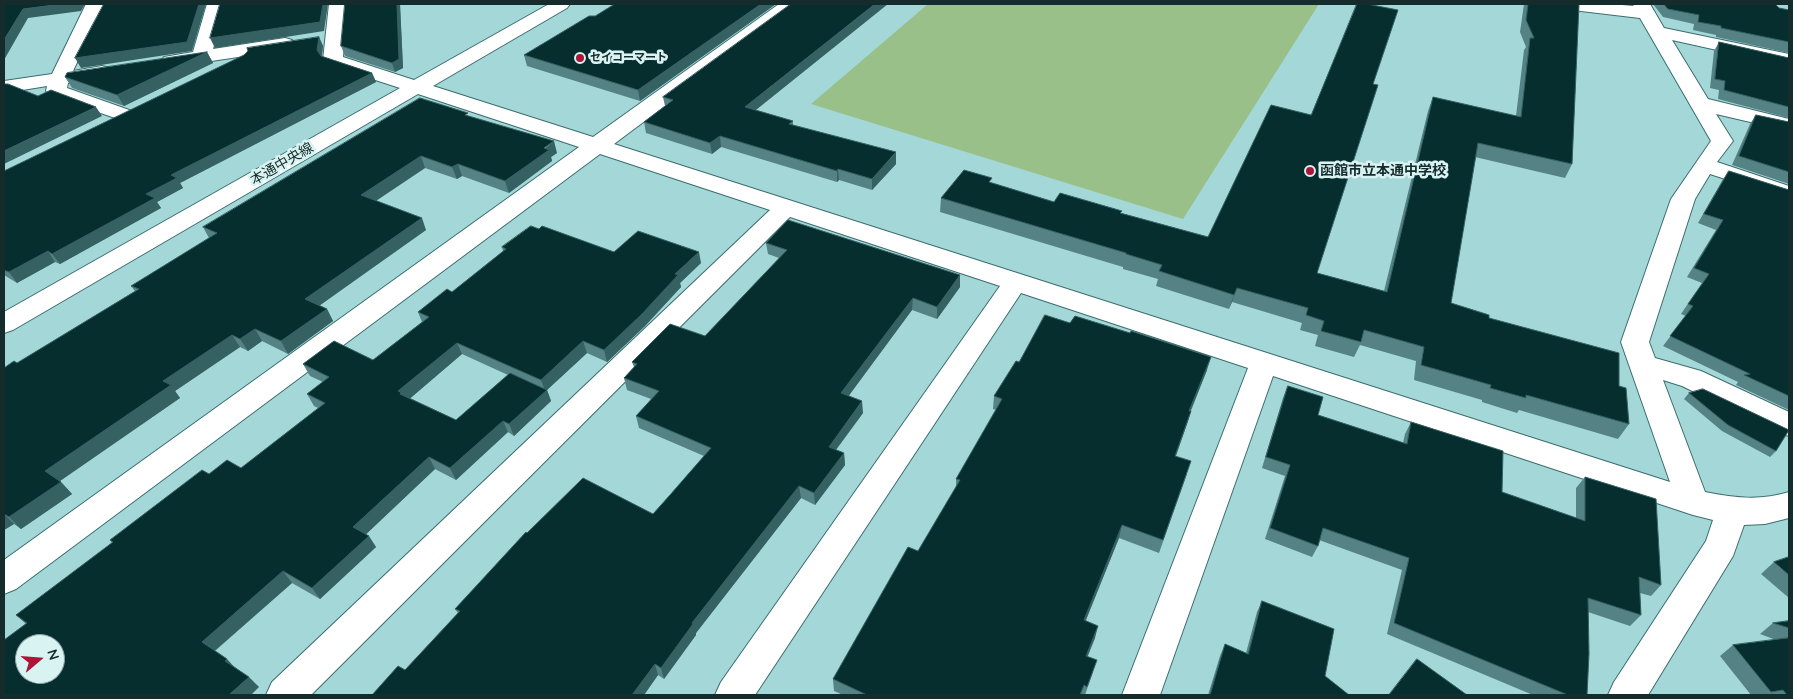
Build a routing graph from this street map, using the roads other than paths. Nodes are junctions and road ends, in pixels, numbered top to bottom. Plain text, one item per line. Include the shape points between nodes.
1 (95, 4) edge
2 (216, 4) edge
3 (338, 4) edge
4 (561, 4) edge
5 (790, 4) edge
6 (1564, 4) edge
7 (1649, 16) edge
8 (336, 36) junction
9 (1789, 60) edge
10 (154, 64) edge
11 (207, 65) junction
12 (116, 70) edge
13 (60, 79) junction
14 (4, 87) edge
15 (414, 87) junction
16 (1701, 104) junction
17 (1789, 125) edge
18 (99, 128) edge
19 (598, 145) junction
20 (1704, 166) junction
21 (1789, 193) edge
22 (786, 208) junction
23 (1016, 283) junction
24 (4, 324) edge
25 (1264, 363) junction
26 (1643, 365) junction
27 (1789, 425) edge
28 (1693, 502) junction
29 (1789, 505) edge
30 (1731, 512) junction
31 (4, 579) edge
32 (1637, 691) edge
33 (285, 695) edge
34 (734, 695) edge
35 (1141, 695) edge

1 - 13 street
2 - 11 street
3 - 8 street
4 - 15 street, 本通中央線
5 - 19 street
6 - 7 street
7 - 9 street
7 - 16 street
8 - 11 street via 257,48 239,60
8 - 15 street via 333,60
10 - 11 street
12 - 13 street
13 - 14 street
13 - 18 street via 56,91 134,111
15 - 19 street
15 - 24 street, 本通中央線
16 - 17 street
16 - 20 street via 1722,141
19 - 22 street
19 - 31 street
20 - 21 street
20 - 26 street via 1683,199 1635,342
22 - 23 street
22 - 33 street
23 - 25 street
23 - 34 street
25 - 28 street
25 - 35 street
26 - 27 street via 1691,378
26 - 28 street
28 - 30 street
29 - 30 street via 1774,511
30 - 32 street via 1721,546

